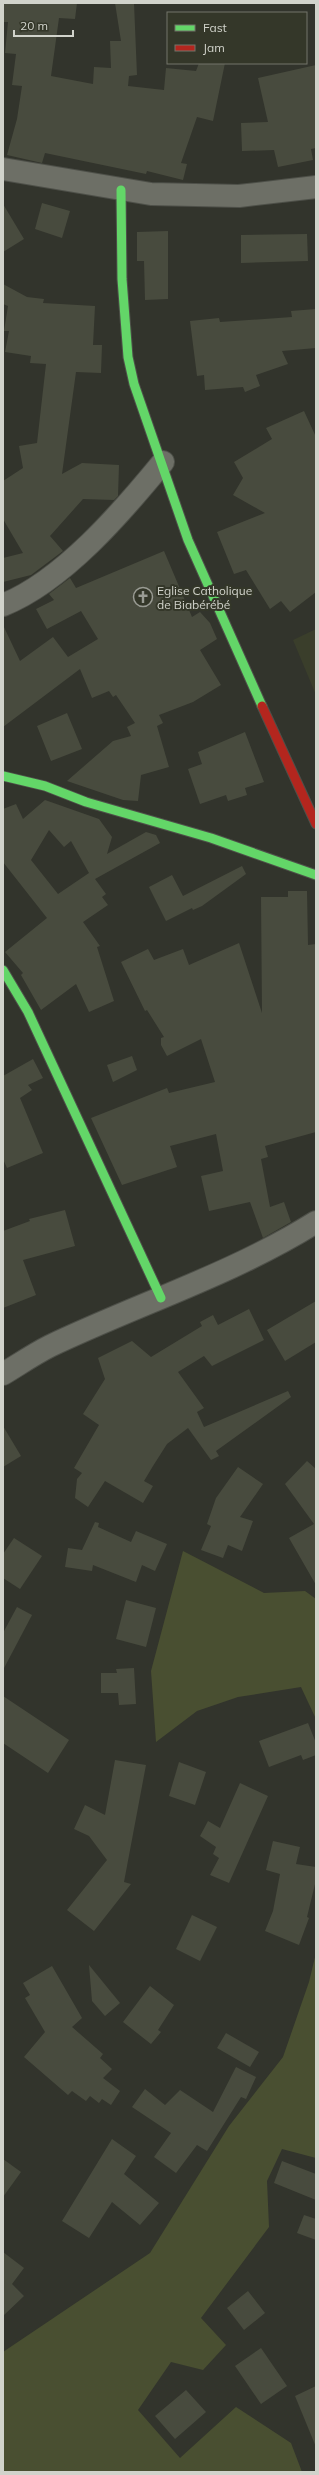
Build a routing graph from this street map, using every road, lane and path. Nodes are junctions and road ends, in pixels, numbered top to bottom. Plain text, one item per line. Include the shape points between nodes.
1 (3, 169) edge
2 (316, 187) edge
3 (121, 190) junction
4 (163, 462) junction
5 (3, 605) edge
6 (3, 776) edge
7 (316, 824) edge
8 (316, 876) edge
9 (3, 970) edge
10 (316, 1222) edge
11 (161, 1298) junction
12 (3, 1374) edge

1 - 3 street
2 - 3 street via 239,196 151,194
3 - 4 street via 122,279 128,357 134,384
4 - 5 street via 102,531 55,573 16,600
4 - 7 street via 188,540
6 - 8 street via 44,786 86,802 199,834
9 - 11 street via 28,1012
10 - 11 street via 283,1242
11 - 12 street via 49,1346

